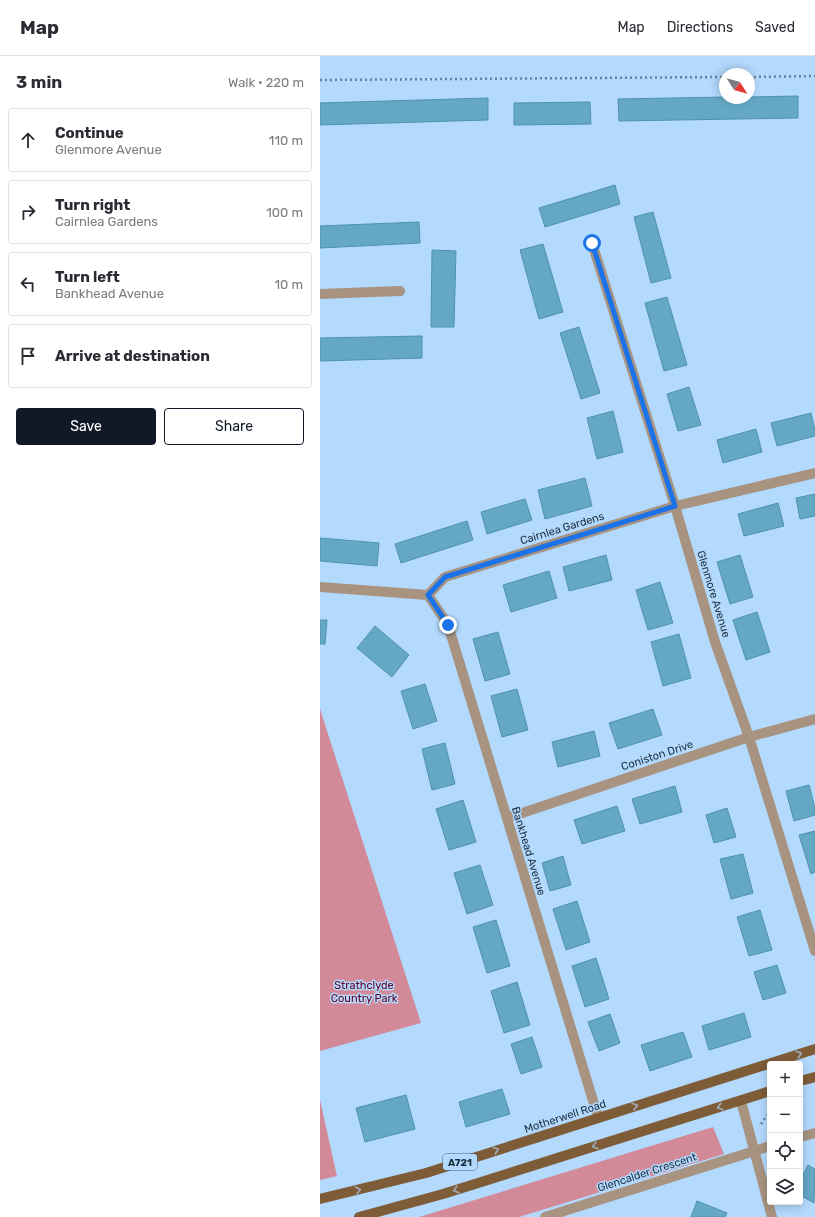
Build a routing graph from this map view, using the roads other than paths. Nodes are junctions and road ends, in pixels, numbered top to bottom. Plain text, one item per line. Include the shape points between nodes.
1 (592, 243) dead end
2 (400, 291) dead end
3 (320, 294) edge
4 (815, 473) edge
5 (675, 506) junction
6 (320, 587) edge
7 (428, 595) junction
8 (815, 719) edge
9 (749, 737) junction
10 (507, 818) junction
11 (815, 951) edge
12 (815, 1049) edge
13 (815, 1077) edge
14 (803, 1081) edge
15 (767, 1092) edge
16 (741, 1101) junction
17 (598, 1117) junction
18 (815, 1133) edge
19 (803, 1136) edge
20 (767, 1147) edge
21 (755, 1151) junction
22 (320, 1199) edge
23 (359, 1217) edge
24 (545, 1217) edge
25 (772, 1217) edge

1 - 5 street, Glenmore Avenue
2 - 3 street
4 - 5 street, Cairnlea Gardens
5 - 7 street, Cairnlea Gardens via 445,577
5 - 9 street, Glenmore Avenue via 715,642
6 - 7 street
7 - 10 street, Bankhead Avenue via 448,625
8 - 9 street, Coniston Drive
9 - 10 street, Coniston Drive
9 - 11 street, Glenmore Avenue
10 - 17 street, Bankhead Avenue
17 -> 12 main road, Motherwell Road / A721
13 - 14 main road
15 - 16 main road, A721
16 - 21 street
16 -> 23 main road, A721 via 443,1194
22 -> 17 main road, Motherwell Road / A721 via 426,1173
18 - 19 street
20 - 21 street
21 - 24 street, Glencalder Crescent
21 - 25 street

